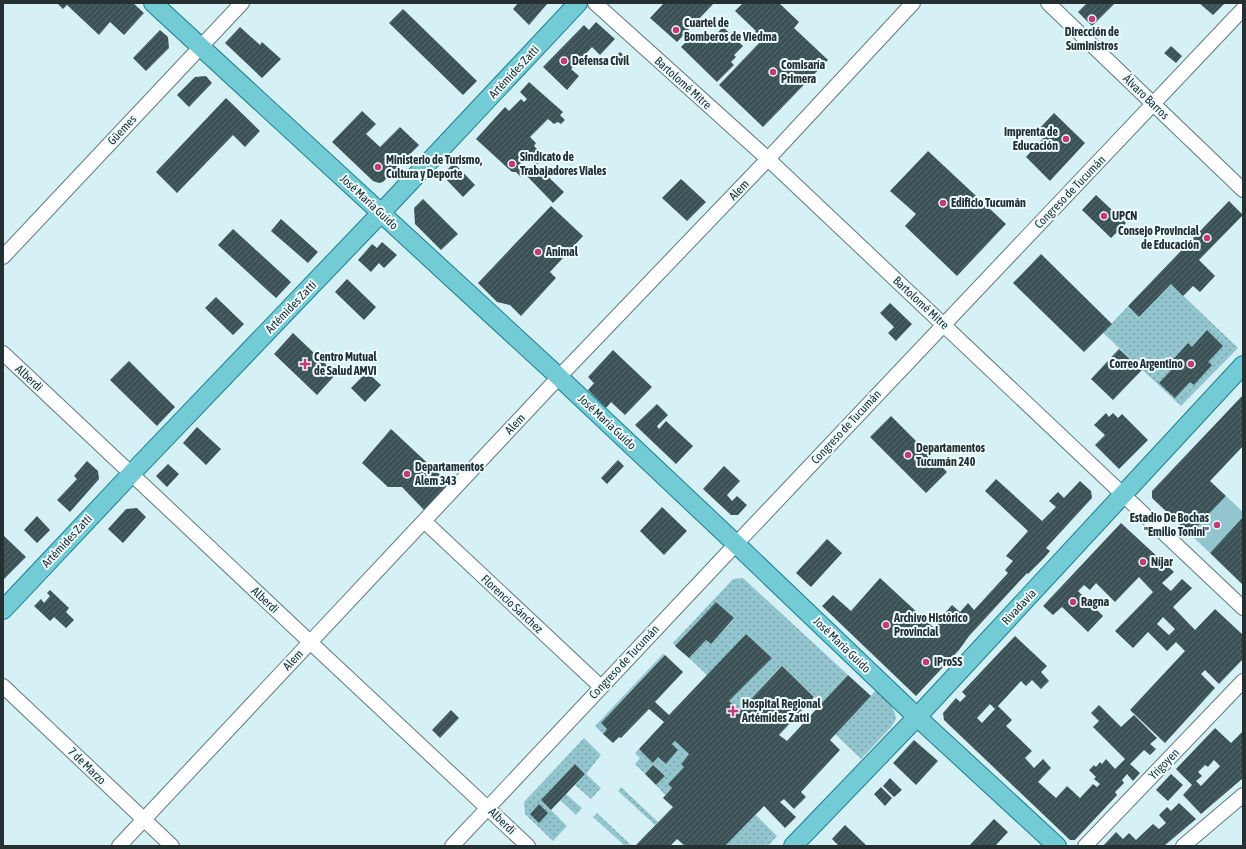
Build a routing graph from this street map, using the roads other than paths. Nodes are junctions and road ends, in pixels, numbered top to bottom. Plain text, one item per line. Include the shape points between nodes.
1 (153, 3) edge
2 (242, 3) edge
3 (578, 3) edge
4 (594, 3) edge
5 (913, 3) edge
6 (1048, 3) edge
7 (1243, 9) edge
8 (201, 46) junction
9 (1153, 104) junction
10 (768, 159) junction
11 (1243, 190) edge
12 (381, 213) junction
13 (3, 257) edge
14 (943, 325) junction
15 (3, 353) edge
16 (1243, 365) edge
17 (559, 377) junction
18 (131, 474) junction
19 (1123, 494) junction
20 (424, 521) junction
21 (736, 544) junction
22 (1243, 608) edge
23 (3, 610) edge
24 (310, 642) junction
25 (1243, 681) edge
26 (3, 686) edge
27 (601, 687) junction
28 (917, 717) junction
29 (1243, 795) edge
30 (488, 808) junction
31 (144, 819) junction
32 (119, 846) edge
33 (172, 846) edge
34 (452, 846) edge
35 (528, 846) edge
36 (793, 846) edge
37 (1056, 846) edge
38 (1085, 846) edge
39 (1184, 846) edge

1 - 8 main road, José María Guido
2 - 8 street, Güemes
3 - 12 main road, Artémides Zatti
4 - 10 street, Bartolomé Mitre
5 - 10 street, Alem
6 - 9 street, Álvaro Barros
7 - 9 street, Congreso de Tucumán
8 - 12 main road, José María Guido
8 - 13 street, Güemes
9 - 11 street, Álvaro Barros
9 - 14 street, Congreso de Tucumán
10 - 14 street, Bartolomé Mitre
10 - 17 street, Alem
12 - 17 main road, José María Guido
12 - 18 main road, Artémides Zatti
14 - 19 street, Bartolomé Mitre
14 - 21 street, Congreso de Tucumán
15 - 18 street, Alberdi
16 - 19 main road, Rivadavia
17 - 20 street, Alem
17 - 21 main road, José María Guido
18 - 23 main road, Artémides Zatti
18 - 24 street, Alberdi
19 - 22 street, Bartolomé Mitre
19 - 28 main road, Rivadavia
20 - 24 street, Alem
20 - 27 street, Florencio Sánchez
21 - 27 street, Congreso de Tucumán
21 - 28 main road, José María Guido
24 - 30 street, Alberdi
24 - 31 street, Alem
25 - 38 street, Yrigoyen
26 - 31 street, 7 de Marzo
27 - 30 street, Congreso de Tucumán
28 - 36 main road, Rivadavia
28 - 37 main road, José María Guido
29 - 39 street
30 - 34 street, Congreso de Tucumán
30 - 35 street, Alberdi
31 - 32 street, Alem
31 - 33 street, 7 de Marzo

